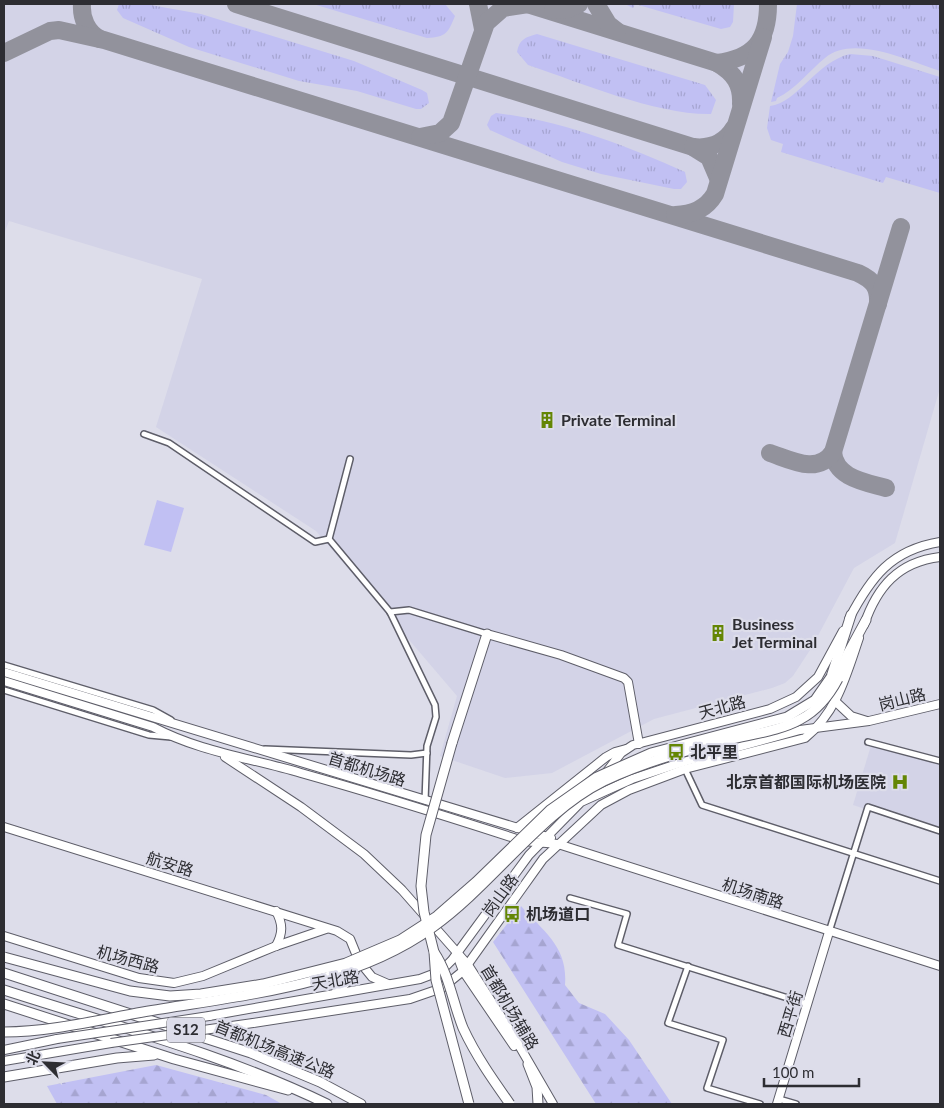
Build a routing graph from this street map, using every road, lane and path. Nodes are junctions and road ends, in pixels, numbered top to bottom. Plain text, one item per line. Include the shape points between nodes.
1 (144, 434) dead end
2 (350, 459) dead end
3 (329, 539) junction
4 (940, 542) edge
5 (940, 557) edge
6 (390, 612) junction
7 (851, 615) junction
8 (866, 620) junction
9 (487, 634) junction
10 (4, 664) edge
11 (4, 672) edge
12 (834, 678) junction
13 (4, 681) edge
14 (4, 690) edge
15 (836, 702) junction
16 (940, 704) edge
17 (869, 721) junction
18 (180, 725) junction
19 (817, 728) junction
20 (172, 738) junction
21 (226, 740) junction
22 (868, 742) dead end
23 (639, 744) junction
24 (255, 749) junction
25 (626, 749) junction
26 (427, 753) junction
27 (221, 754) junction
28 (940, 761) edge
29 (685, 769) junction
30 (425, 801) junction
31 (581, 802) junction
32 (4, 827) edge
33 (517, 828) junction
34 (940, 831) edge
35 (548, 836) junction
36 (541, 843) junction
37 (558, 844) junction
38 (854, 853) junction
39 (940, 881) edge
40 (570, 898) dead end
41 (276, 911) junction
42 (328, 928) junction
43 (829, 932) junction
44 (4, 936) edge
45 (276, 946) junction
46 (434, 952) junction
47 (457, 955) junction
48 (4, 957) edge
49 (359, 961) junction
50 (688, 966) junction
51 (940, 966) edge
52 (465, 968) junction
53 (4, 973) edge
54 (390, 985) junction
55 (4, 990) edge
56 (328, 996) junction
57 (4, 1004) edge
58 (807, 1004) junction
59 (4, 1032) edge
60 (4, 1050) edge
61 (174, 1059) junction
62 (4, 1061) edge
63 (528, 1064) junction
64 (4, 1077) edge
65 (307, 1094) junction
66 (778, 1102) edge
67 (327, 1104) edge
68 (362, 1104) edge
69 (469, 1104) edge
70 (510, 1104) edge
71 (538, 1104) edge
72 (553, 1104) edge
73 (760, 1104) edge
74 (796, 1104) edge

1 - 3 street via 169,443 316,542
2 - 3 street
3 - 6 street
4 - 7 street, 天北路 via 912,550 886,566 864,590
5 - 8 street via 912,565 890,579 874,599
6 - 9 street via 409,610
6 - 26 street via 436,711
7 - 12 highway
7 - 23 street, 天北路 via 818,677 796,697 770,709
8 - 12 highway
8 - 15 street
9 - 23 street via 561,655 624,678 628,682
9 - 46 highway, bridge via 452,744 423,852 422,898
10 - 18 street, 首都机场路 via 153,710
11 - 18 street, 首都机场路
12 - 48 highway, bridge via 815,700 787,717 651,754 597,777 544,815 437,916 400,940 346,963 263,984 170,996 130,991
12 - 59 highway, bridge via 821,704 796,722 671,755 635,767 588,791 549,821 451,914 412,941 376,959 321,979 272,990
13 - 20 street, 首都机场路 via 153,727
14 - 20 street, 首都机场路 via 149,735
15 - 17 street, 岗山路 via 852,716
15 - 19 street
16 - 17 street, 岗山路
17 - 19 street, 岗山路
18 - 21 street, 首都机场路
19 - 29 street via 805,738
19 - 31 street, 天北路 via 667,766
20 - 27 street, 首都机场路
21 - 24 street, 首都机场路
21 - 27 street
22 - 28 street
23 - 25 street, 天北路
24 - 26 street
24 - 30 street, 首都机场路
25 - 31 street, 天北路 via 592,793
25 - 33 street via 606,757
26 - 30 street
27 - 36 street, 首都机场路 via 299,772 523,841
27 - 47 street, 首都机场路 via 301,807 375,863
29 - 37 street via 610,799
29 - 38 street via 702,805
30 - 33 street, 首都机场路
31 - 35 street, 天北路
32 - 41 street, 航安路
33 - 35 street, 首都机场路
34 - 38 street via 868,807
35 - 36 street, 岗山路
35 - 37 street
36 - 37 street, 首都机场路
36 - 47 street, 岗山路
37 - 43 street, 机场南路
37 - 52 street, 岗山路 via 543,859
38 - 39 street
38 - 43 street
40 - 50 street via 627,914 618,945
41 - 42 street, 航安路
41 - 45 street via 282,928
42 - 45 street, 机场西路
42 - 49 street, 航安路 via 350,939
43 - 51 street, 机场南路
43 - 58 street, 西平街
44 - 45 street, 机场西路 via 165,983 203,976
46 - 69 highway, bridge via 436,980
46 - 70 highway, bridge via 442,965 452,1000 471,1044
47 - 52 street, 首都机场路
47 - 54 street, 天北路 via 434,975
49 - 54 street, 航安路 via 372,977
49 - 56 street via 346,986
50 - 58 street
50 - 73 street via 668,1023 723,1040 707,1088
52 - 62 street, 天北路, bridge via 442,988 423,996
52 - 63 street, 首都机场辅路
53 - 68 highway, 首都机场高速公路 / S12 via 251,1053
54 - 56 street, 天北路
55 - 65 highway, 首都机场高速公路 / S12 via 204,1054
56 - 60 street, 天北路, bridge
57 - 61 highway
58 - 66 street, 西平街
61 - 64 highway via 140,1055
61 - 65 highway
63 - 71 highway via 537,1087
63 - 72 street, 首都机场辅路
65 - 67 highway, 首都机场高速公路 / S12
66 - 74 street

